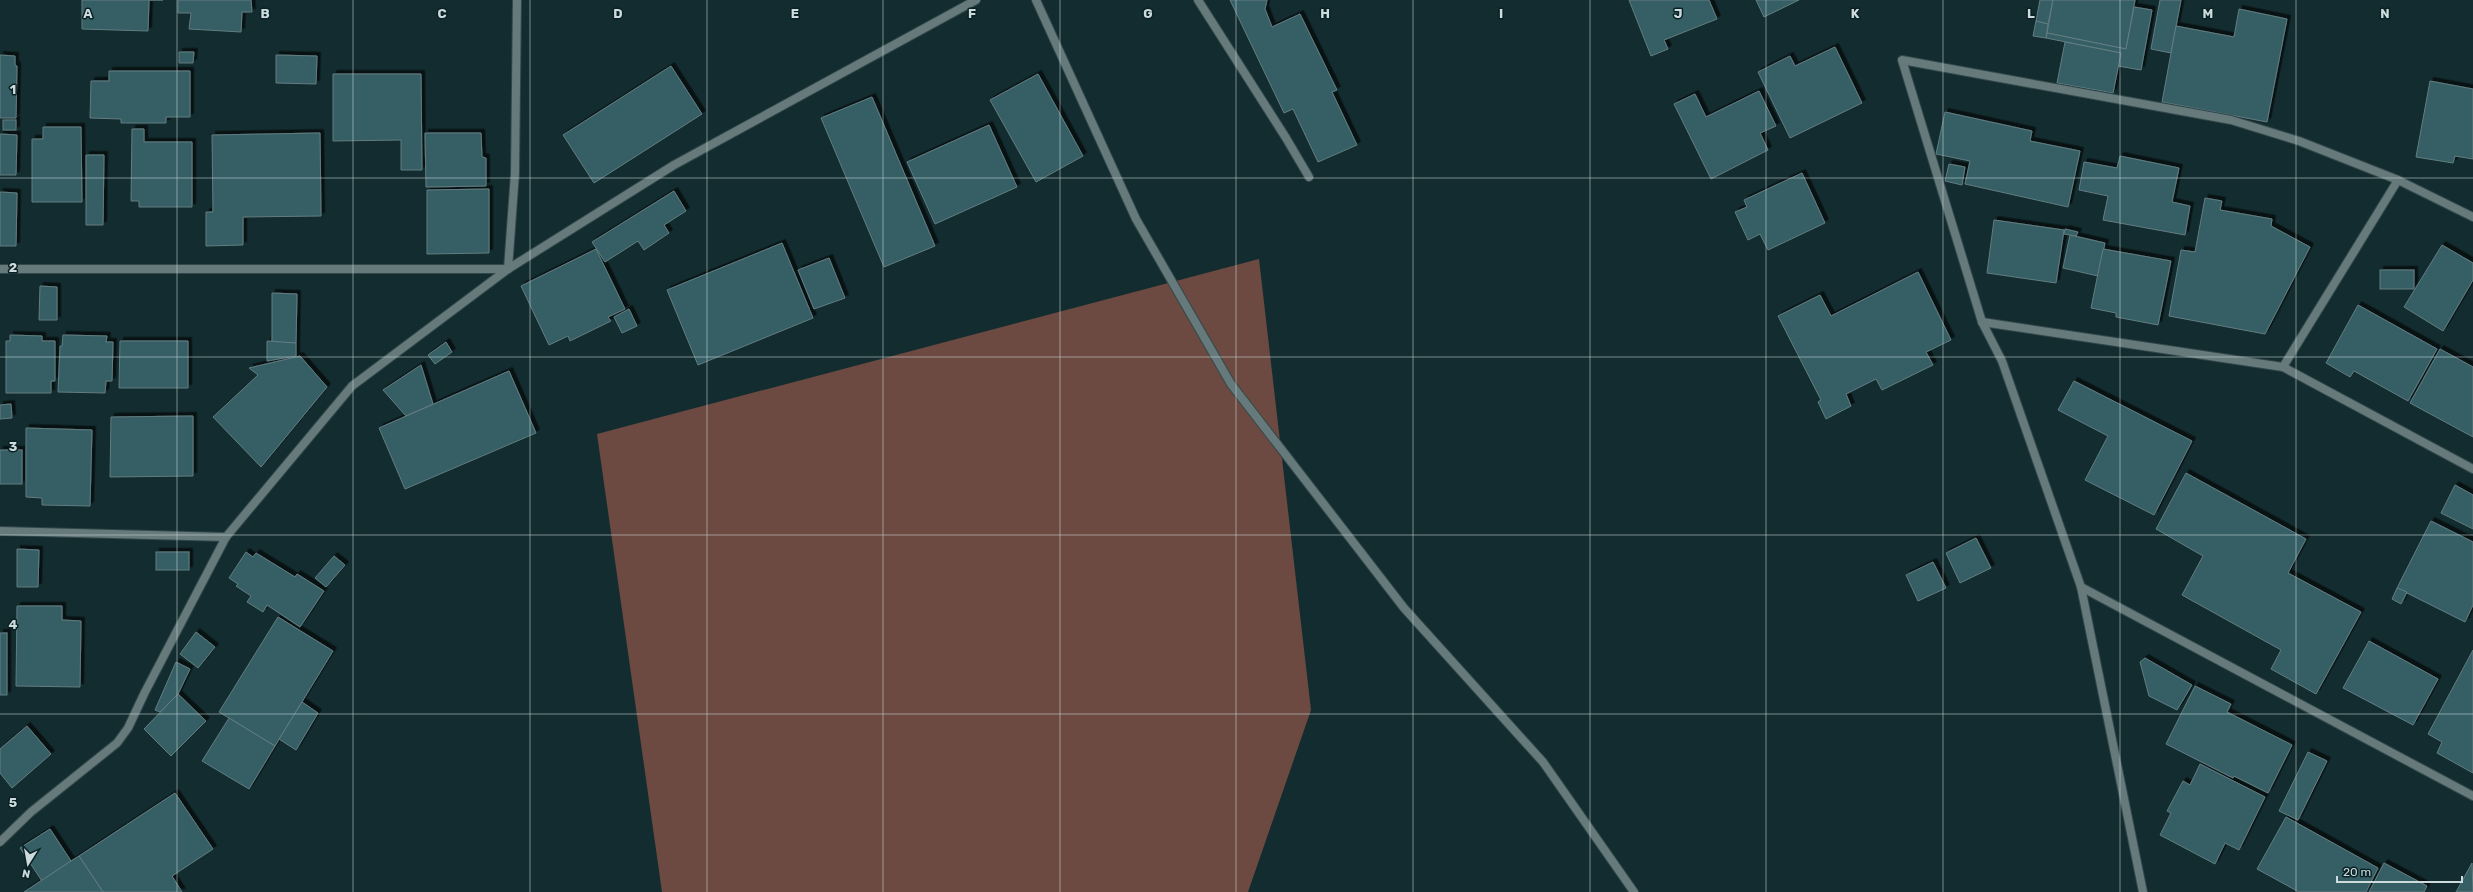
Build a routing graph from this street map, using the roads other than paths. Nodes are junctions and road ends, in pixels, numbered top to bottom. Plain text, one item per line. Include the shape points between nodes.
1 (517, 0) edge
2 (976, 0) edge
3 (1036, 0) edge
4 (1198, 0) edge
5 (1309, 178) dead end
6 (2398, 180) junction
7 (2473, 217) edge
8 (0, 269) edge
9 (508, 269) junction
10 (1982, 322) junction
11 (2283, 367) junction
12 (2473, 469) edge
13 (0, 531) edge
14 (226, 537) junction
15 (2081, 587) junction
16 (2473, 796) edge
17 (0, 842) edge
18 (1634, 892) edge
19 (2143, 892) edge

1 - 9 street via 515,173
2 - 9 street via 674,165
3 - 18 street via 1136,218 1231,384 1404,608 1543,762
4 - 5 street
6 - 7 street
6 - 10 street via 2298,141 2231,120 1902,60
6 - 11 street
8 - 9 street
9 - 14 street via 352,386
10 - 11 street
10 - 15 street via 2002,361
11 - 12 street
13 - 14 street
14 - 17 street via 128,728 117,743 31,812
15 - 16 street
15 - 19 street

